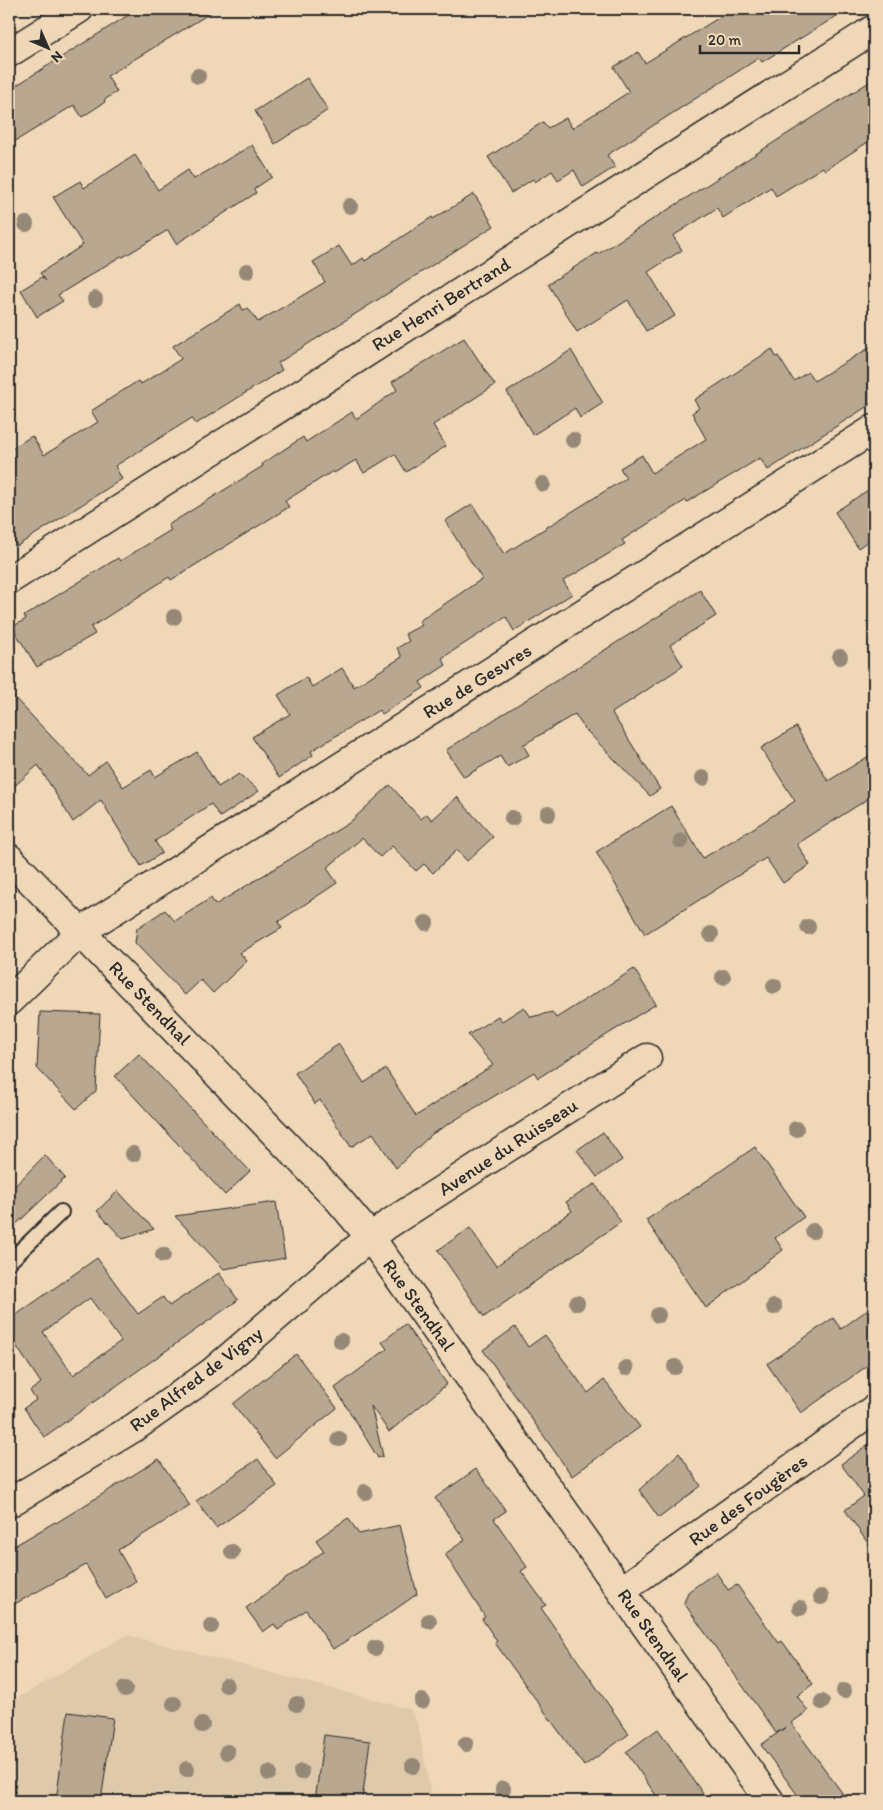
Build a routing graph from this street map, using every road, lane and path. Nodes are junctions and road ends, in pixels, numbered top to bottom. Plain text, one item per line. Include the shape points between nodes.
1 (79, 9) edge
2 (874, 29) edge
3 (9, 53) edge
4 (874, 430) edge
5 (9, 580) edge
6 (9, 858) edge
7 (80, 932) junction
8 (9, 1001) edge
9 (647, 1058) dead end
10 (61, 1212) dead end
11 (370, 1237) junction
12 (9, 1262) edge
13 (874, 1409) edge
14 (9, 1503) edge
15 (622, 1590) junction
16 (770, 1801) edge

1 - 3 street
2 - 5 street, Rue Henri Bertrand
4 - 7 street, Rue de Gesvres
6 - 7 street, Rue Stendhal
7 - 8 street, Rue de Gesvres
7 - 11 street, Rue Stendhal via 339,1200
9 - 11 street, Avenue du Ruisseau
10 - 12 lane
11 - 14 street, Rue Alfred de Vigny via 211,1373 136,1427
11 - 15 street, Rue Stendhal
13 - 15 street, Rue des Fougères
15 - 16 street, Rue Stendhal

